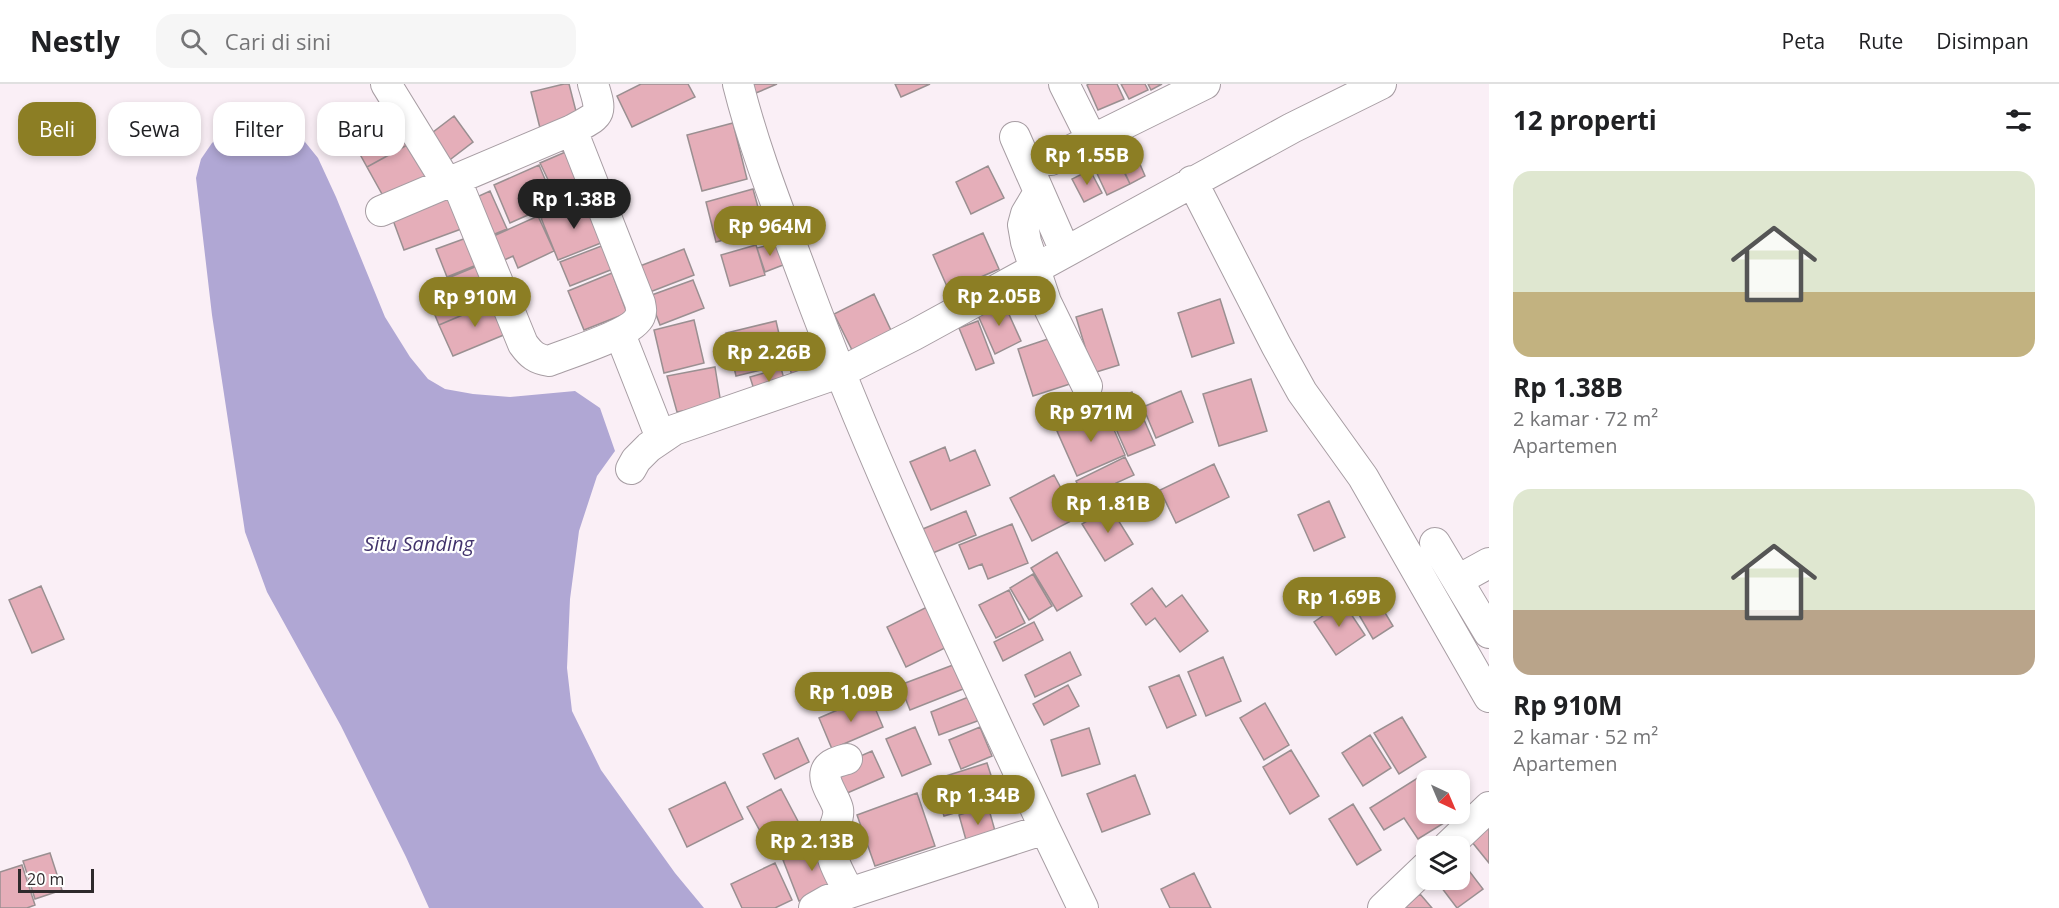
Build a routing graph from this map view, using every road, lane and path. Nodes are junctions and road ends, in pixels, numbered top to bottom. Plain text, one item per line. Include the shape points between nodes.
1 (386, 84) edge
2 (593, 84) edge
3 (738, 84) edge
4 (1064, 84) edge
5 (1205, 84) edge
6 (1381, 84) edge
7 (572, 130) junction
8 (1015, 137) dead end
9 (1092, 140) junction
10 (1051, 160) dead end
11 (452, 181) junction
12 (1192, 181) junction
13 (1039, 192) junction
14 (381, 211) dead end
15 (1065, 251) junction
16 (1035, 268) junction
17 (620, 334) junction
18 (839, 373) junction
19 (1087, 386) dead end
20 (661, 438) junction
21 (631, 469) dead end
22 (1435, 543) dead end
23 (1489, 562) edge
24 (1458, 580) junction
25 (1489, 633) edge
26 (1489, 697) edge
27 (847, 759) dead end
28 (1489, 807) edge
29 (1045, 829) junction
30 (1459, 836) edge
31 (1416, 877) edge
32 (849, 894) junction
33 (814, 908) edge
34 (1083, 908) edge
35 (1383, 908) edge

1 - 11 street
2 - 7 street via 600,108 596,117
3 - 18 street via 763,168
4 - 9 street
5 - 9 street
6 - 12 street
7 - 11 street
7 - 17 street via 640,303 642,314
8 - 13 street
9 - 10 street
11 - 14 street
11 - 17 street via 529,352 537,359 549,361
12 - 15 street
12 - 26 street via 1302,392 1363,477
13 - 15 street
13 - 16 street via 1023,225
15 - 16 street
16 - 18 street
16 - 19 street via 1046,302
17 - 20 street
18 - 20 street via 674,430
18 - 29 street via 915,551
20 - 21 street
22 - 24 street
23 - 24 street
24 - 25 street
27 - 32 street via 833,764 825,773 838,809 832,857
28 - 30 street
29 - 32 street
29 - 34 street
31 - 35 street
32 - 33 street

